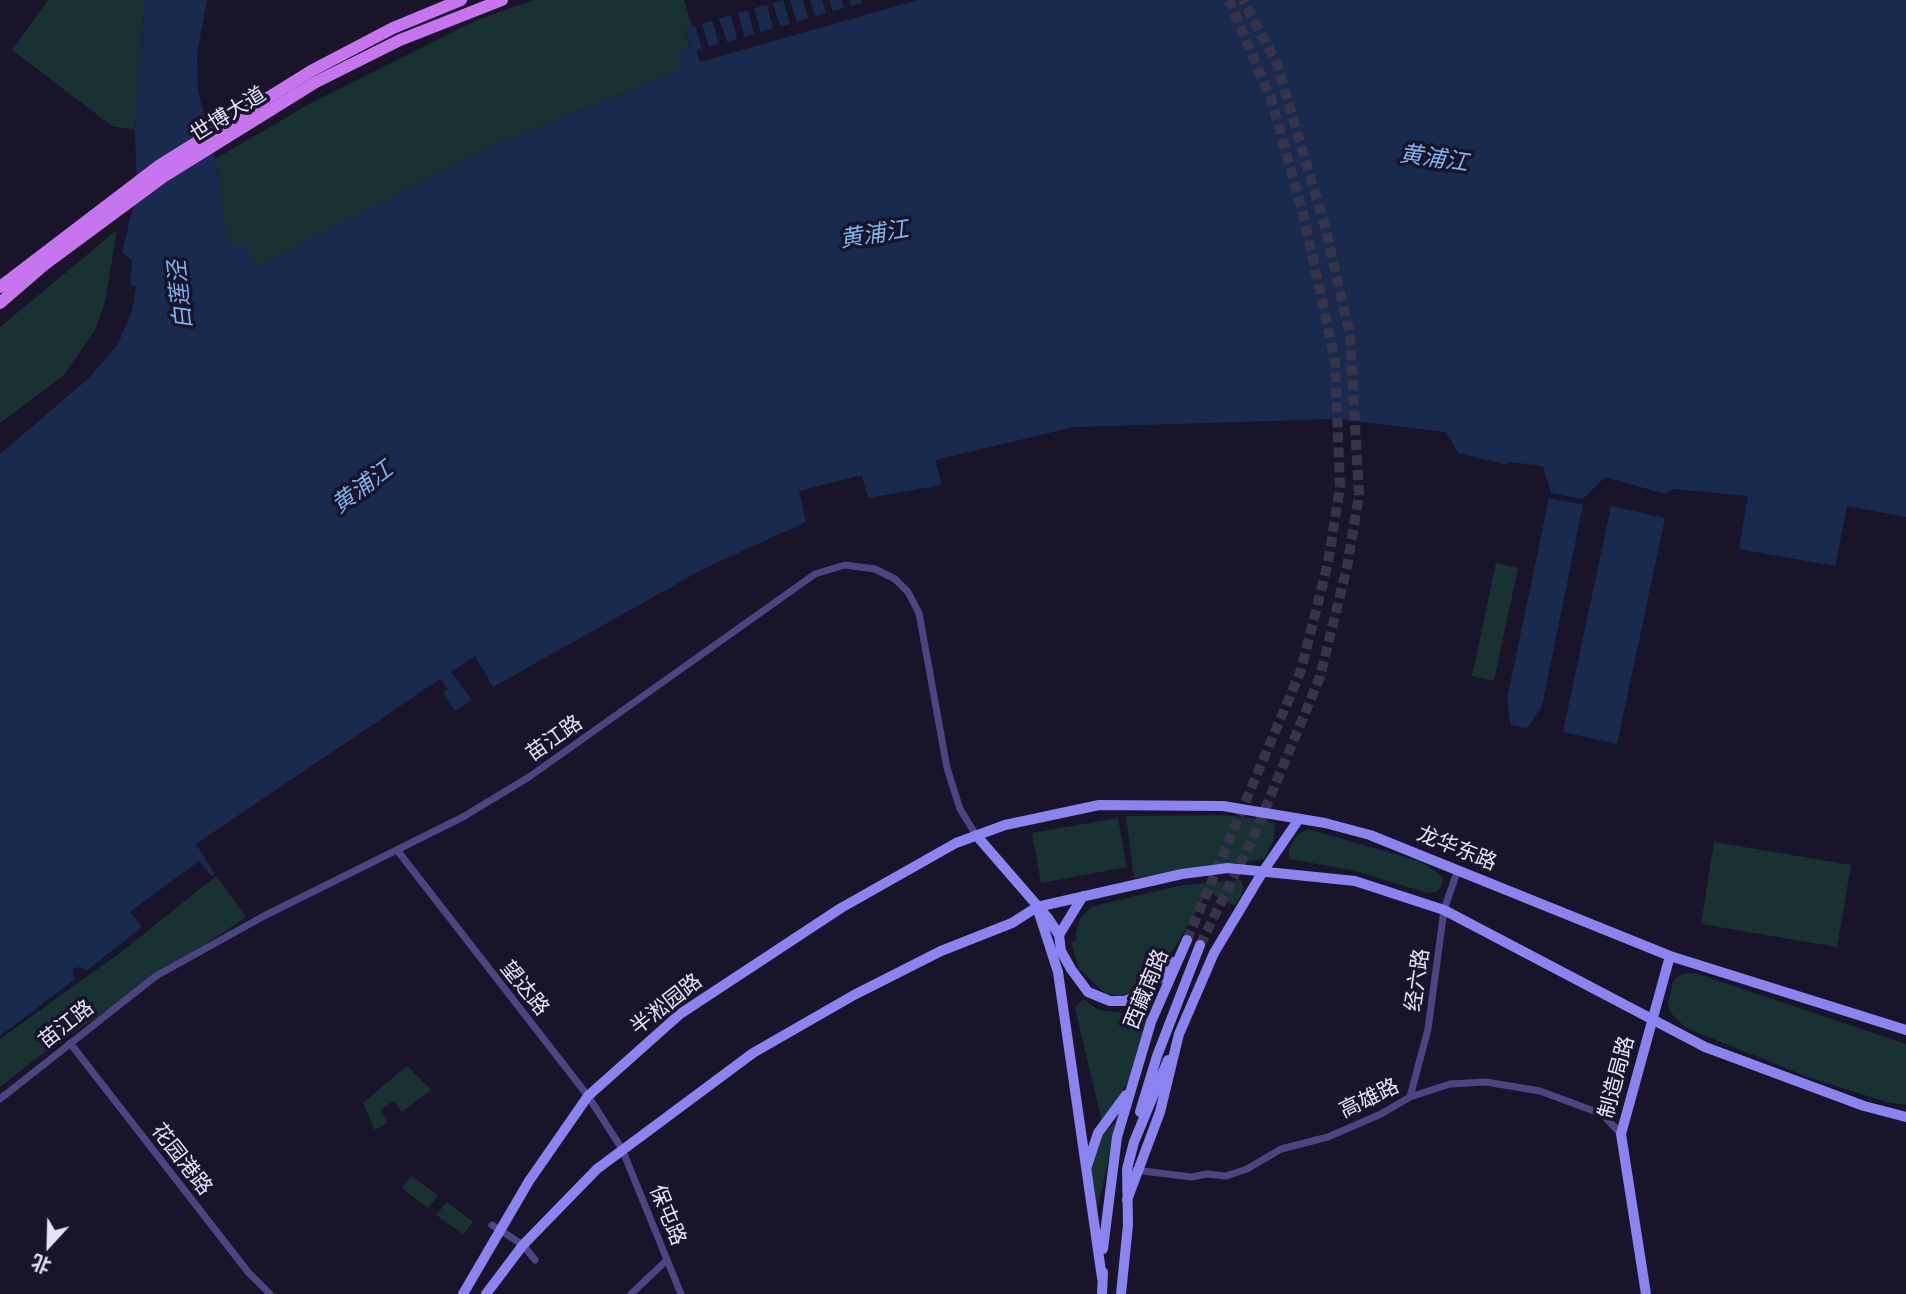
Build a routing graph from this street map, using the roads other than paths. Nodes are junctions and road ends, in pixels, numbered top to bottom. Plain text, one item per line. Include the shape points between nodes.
1 (461, 0) edge
2 (502, 0) edge
3 (314, 77) junction
4 (42, 261) junction
5 (0, 287) edge
6 (0, 303) edge
7 (1299, 818) junction
8 (976, 835) junction
9 (397, 850) junction
10 (1458, 869) junction
11 (1262, 873) junction
12 (1083, 897) junction
13 (1037, 907) junction
14 (1444, 910) junction
15 (1059, 935) junction
16 (1200, 944) tunnel mouth
17 (1670, 956) junction
18 (1651, 1020) junction
19 (1906, 1030) edge
20 (1179, 1034) junction
21 (70, 1043) junction
22 (1129, 1090) junction
23 (588, 1096) junction
24 (1410, 1097) junction
25 (0, 1099) edge
26 (1906, 1117) edge
27 (1621, 1134) junction
28 (1133, 1142) junction
29 (622, 1149) junction
30 (1086, 1168) junction
31 (1132, 1170) junction
32 (497, 1228) junction
33 (523, 1245) junction
34 (534, 1259) dead end
35 (667, 1260) junction
36 (1102, 1278) junction
37 (270, 1294) edge
38 (463, 1294) edge
39 (486, 1294) edge
40 (631, 1294) edge
41 (681, 1294) edge
42 (1102, 1294) edge
43 (1121, 1294) edge
44 (1646, 1294) edge

1 - 3 main road, 世博大道 via 393,28
2 - 3 main road, 世博大道
3 - 4 main road, 世博大道
4 - 5 main road, 世博大道
4 - 6 main road, 世博大道
7 - 8 main road, 龙华东路 via 1223,806 1126,803 1059,813
7 - 10 main road, 龙华东路 via 1370,835
7 - 11 main road
8 - 9 street, 苗江路 via 960,809 947,768 919,613 895,579 850,564 816,574 529,777
8 - 13 main road, 西藏南路
8 - 23 main road, 半淞园路 via 899,872 720,986 680,1014
9 - 21 street, 苗江路 via 156,976
9 - 23 street, 望达路
10 - 14 street, 经六路
10 - 17 main road, 龙华东路
11 - 12 main road via 1228,868 1182,874
11 - 14 main road via 1354,881
11 - 20 main road via 1214,953
12 - 13 main road
12 - 15 main road
13 - 15 main road, 西藏南路
13 - 29 main road via 1012,923 942,951 854,995 753,1053
13 - 30 main road, 西藏南路 via 1058,972
14 - 18 main road
14 - 24 street, 经六路 via 1428,1029
15 - 22 main road, 西藏南路 via 1061,951 1077,980 1088,992 1110,1001 1143,994 1164,974 1187,940 1151,1021
16 - 28 main road via 1157,1056
17 - 18 main road, 制造局路
17 - 19 main road, 龙华东路
18 - 26 main road via 1752,1067
18 - 27 main road, 制造局路
20 - 28 main road
20 - 31 main road via 1160,1112
21 - 25 street, 苗江路
21 - 37 street, 花园港路
22 - 30 main road via 1098,1133
22 - 36 main road, 西藏南路 via 1112,1164
23 - 29 street, 望达路
23 - 32 main road, 半淞园路
24 - 27 street, 高雄路 via 1450,1084 1514,1085 1574,1101 1602,1114
24 - 31 street, 高雄路 via 1328,1137 1281,1149 1226,1176
27 - 44 main road, 制造局路
28 - 31 main road
29 - 33 main road
29 - 35 street, 保屯路
30 - 36 main road, 西藏南路
31 - 43 main road
32 - 33 street
32 - 38 main road, 半淞园路
33 - 34 street
33 - 39 main road
35 - 40 street
35 - 41 street, 保屯路
36 - 42 main road, 西藏南路

